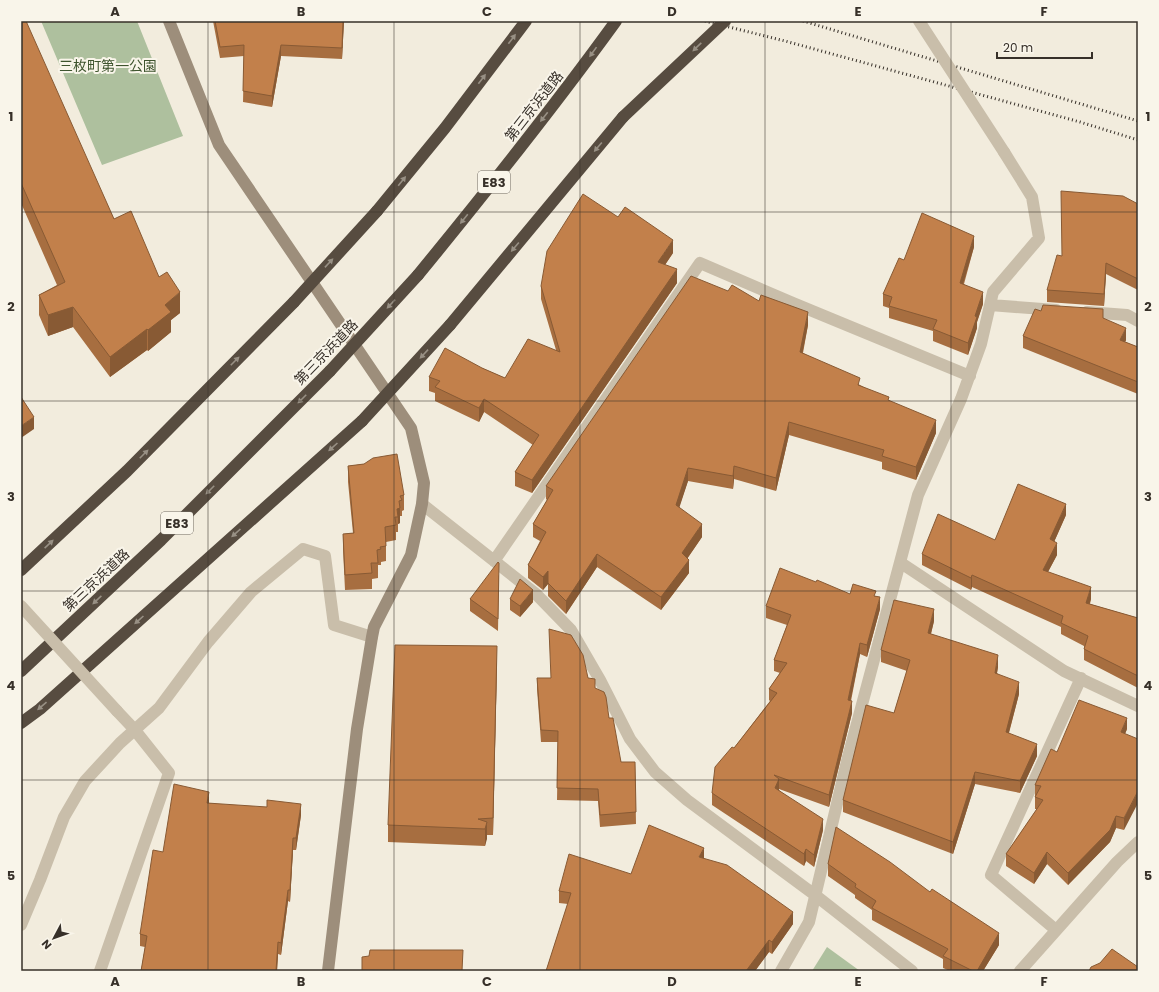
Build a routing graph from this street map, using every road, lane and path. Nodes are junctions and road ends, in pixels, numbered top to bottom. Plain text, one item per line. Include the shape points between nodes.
1 (169, 21) edge
2 (526, 21) edge
3 (616, 21) edge
4 (726, 21) edge
5 (920, 21) edge
6 (990, 305) junction
7 (1138, 321) edge
8 (970, 376) junction
9 (422, 504) junction
10 (494, 560) junction
11 (901, 563) junction
12 (21, 570) edge
13 (21, 606) edge
14 (372, 637) junction
15 (21, 672) edge
16 (1081, 678) junction
17 (1138, 706) edge
18 (21, 723) edge
19 (134, 729) junction
20 (1138, 842) edge
21 (815, 895) junction
22 (21, 925) edge
23 (1056, 930) junction
24 (100, 971) edge
25 (328, 971) edge
26 (781, 971) edge
27 (912, 971) edge
28 (1020, 971) edge

1 - 9 street via 218,145 411,428 424,483
12 -> 2 highway, bridge via 127,471 294,302 377,211 445,128
3 -> 15 highway, 第三京浜道路 / E83, bridge via 504,169 418,275 330,371 161,540
4 -> 18 highway, bridge via 623,117 450,325 362,421 40,709
5 - 6 street, bridge via 1032,197 1039,238 993,292
6 - 7 street via 1127,315
6 - 8 street via 982,344
8 - 10 street via 700,263
8 - 11 street via 918,494
9 - 10 street
9 - 14 street via 411,555 374,627
10 - 21 street via 536,594 571,630 630,739 655,772 687,800
11 - 16 street via 1064,671
11 - 21 street via 848,757
13 - 19 street, bridge
14 - 19 street via 334,625 325,556 303,549 251,592 208,642 158,708
14 - 25 street via 357,729
16 - 17 street
16 - 23 street via 991,875
19 - 22 street via 85,781 64,817
19 - 24 street via 169,773
20 - 23 street
21 - 26 street via 809,922
21 - 27 street
23 - 28 street

